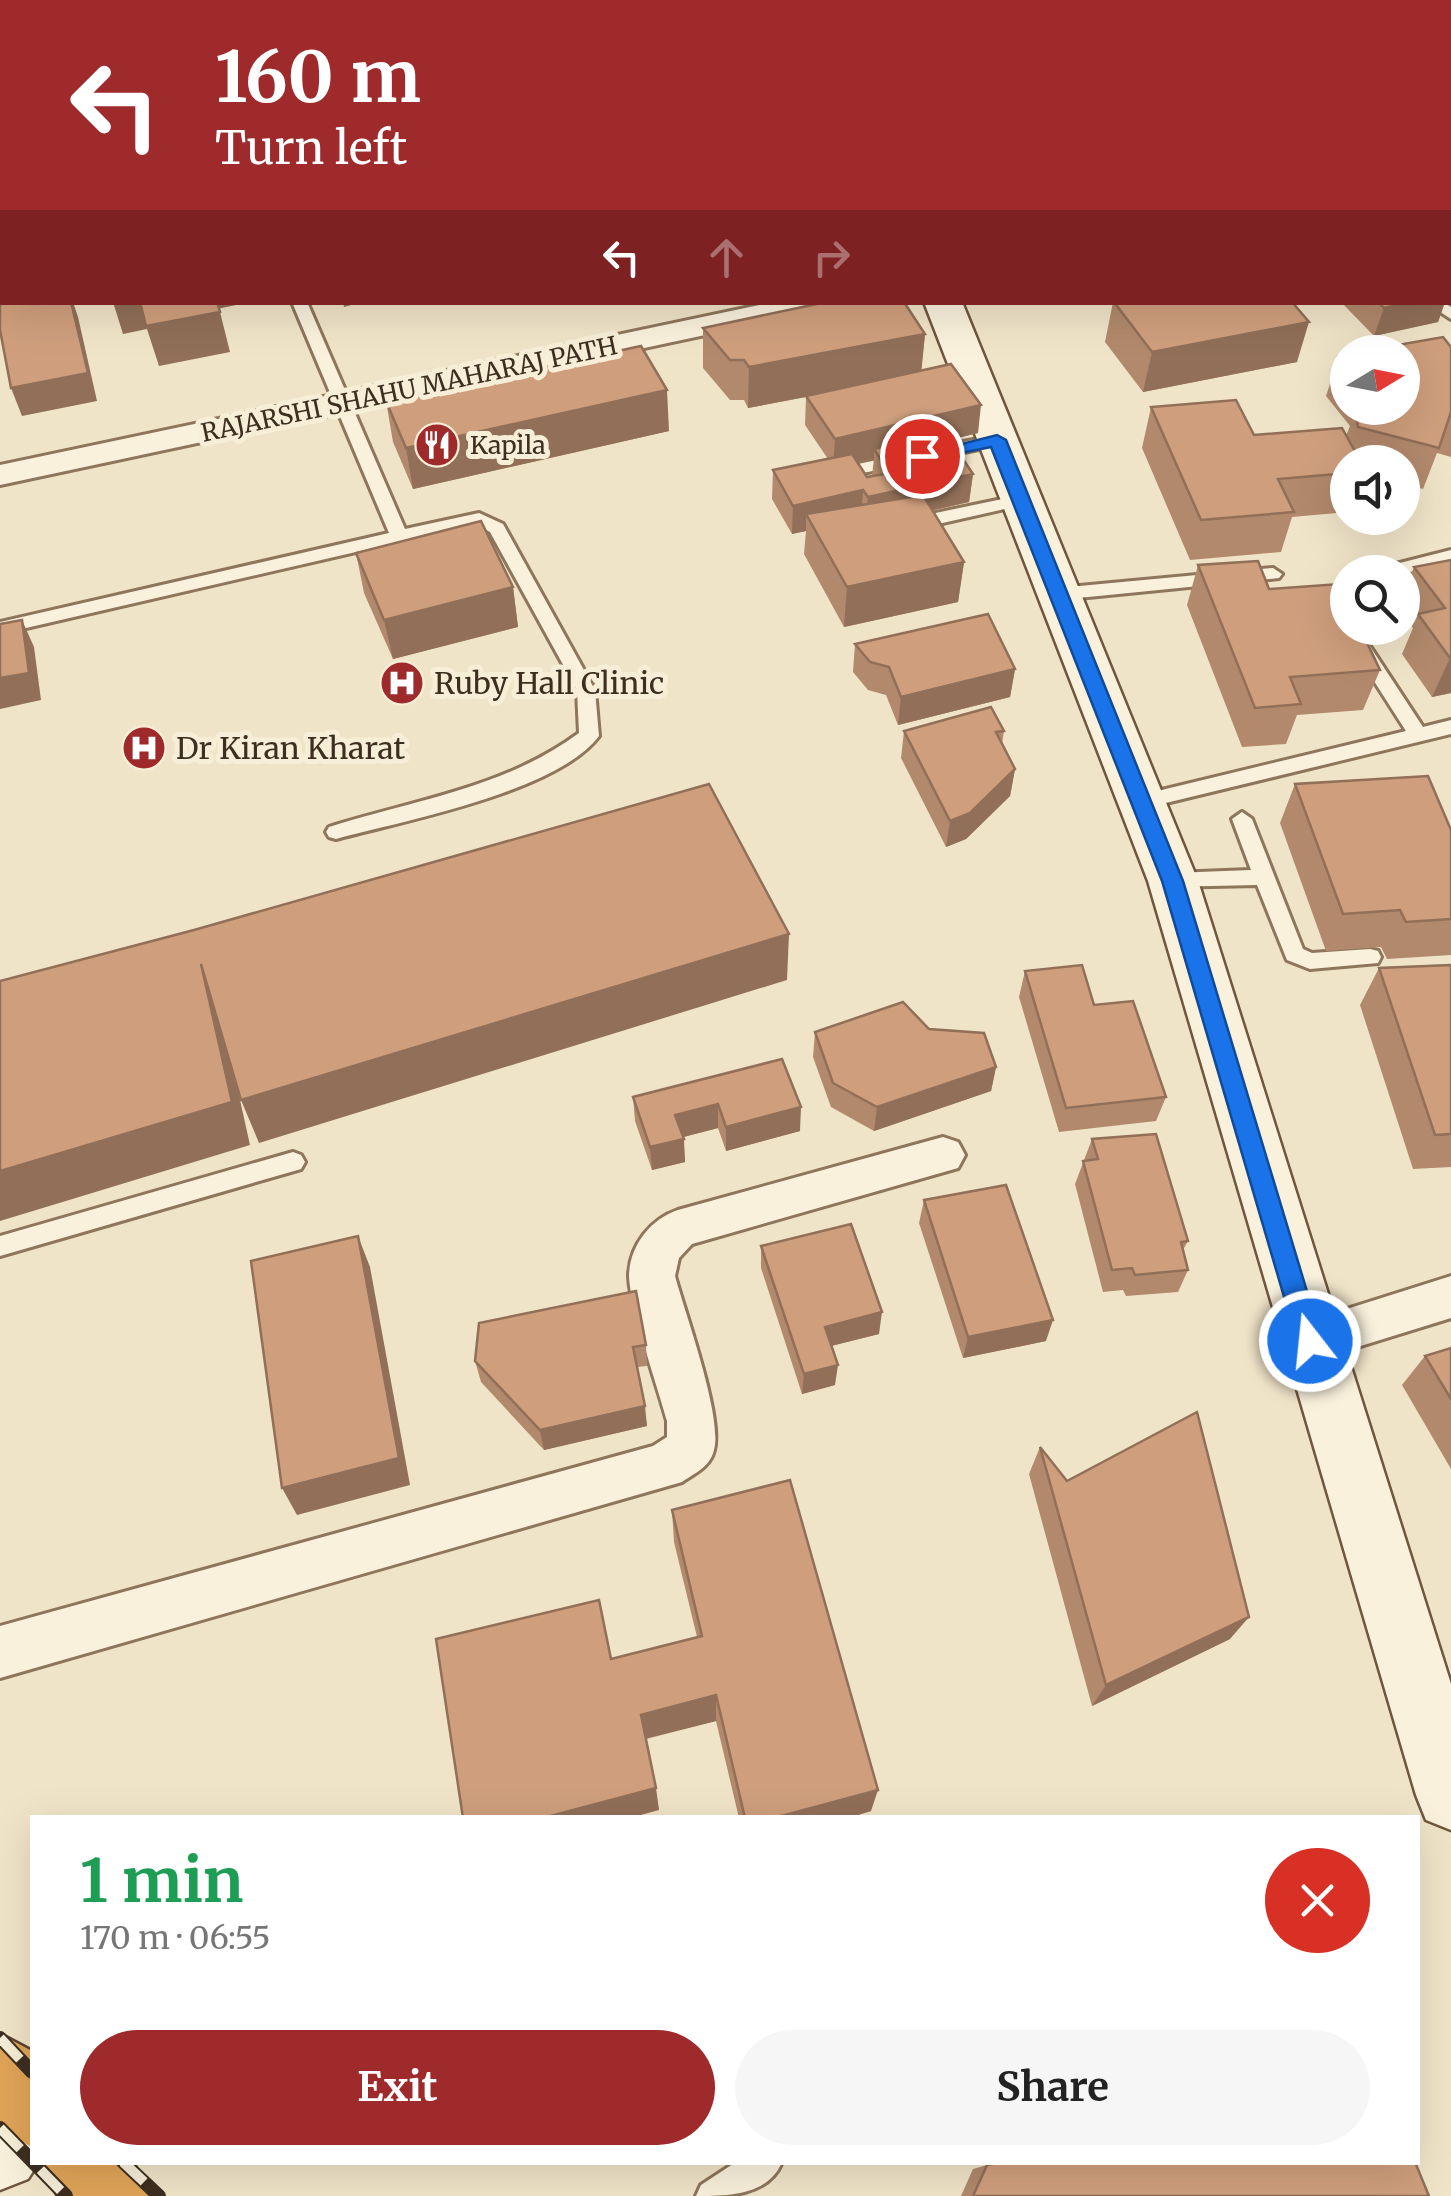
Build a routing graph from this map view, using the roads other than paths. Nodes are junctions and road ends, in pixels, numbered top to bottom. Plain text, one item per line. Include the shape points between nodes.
1 (301, 305) edge
2 (804, 305) edge
3 (944, 305) edge
4 (339, 404) junction
5 (997, 440) junction
6 (0, 475) edge
7 (810, 479) edge
8 (1021, 500) junction
9 (895, 527) edge
10 (399, 534) junction
11 (1451, 556) edge
12 (1420, 564) edge
13 (1273, 574) dead end
14 (1058, 594) junction
15 (0, 628) edge
16 (1361, 645) edge
17 (1451, 727) edge
18 (1418, 735) junction
19 (1141, 802) junction
20 (1242, 819) dead end
21 (336, 832) dead end
22 (1264, 877) junction
23 (1173, 881) junction
24 (1370, 957) dead end
25 (943, 1156) dead end
26 (293, 1162) dead end
27 (0, 1246) edge
28 (1451, 1296) edge
29 (1310, 1341) junction
30 (0, 1652) edge
31 (1438, 1703) edge
32 (1451, 1795) edge
33 (78, 2165) edge
34 (761, 2165) edge
35 (110, 2196) edge
36 (712, 2196) edge

1 - 4 lane
2 - 4 street, RAJARSHI SHAHU MAHARAJ PATH
3 - 5 street
4 - 6 street, RAJARSHI SHAHU MAHARAJ PATH
4 - 10 lane
5 - 7 lane
5 - 8 street
8 - 9 lane
8 - 14 street
10 - 15 lane
10 - 21 lane via 480,519 496,528 586,690 588,736 532,774
11 - 12 lane
13 - 14 lane
14 - 19 street
16 - 18 lane
17 - 18 lane
18 - 19 lane
19 - 23 street
20 - 22 lane
22 - 23 lane
22 - 24 lane via 1295,954 1310,961
23 - 29 street
25 - 30 street via 678,1229 658,1249 652,1276 691,1421 690,1448 665,1466
26 - 27 lane
28 - 29 street
29 - 31 street
31 - 32 street
33 - 35 highway
34 - 36 lane

